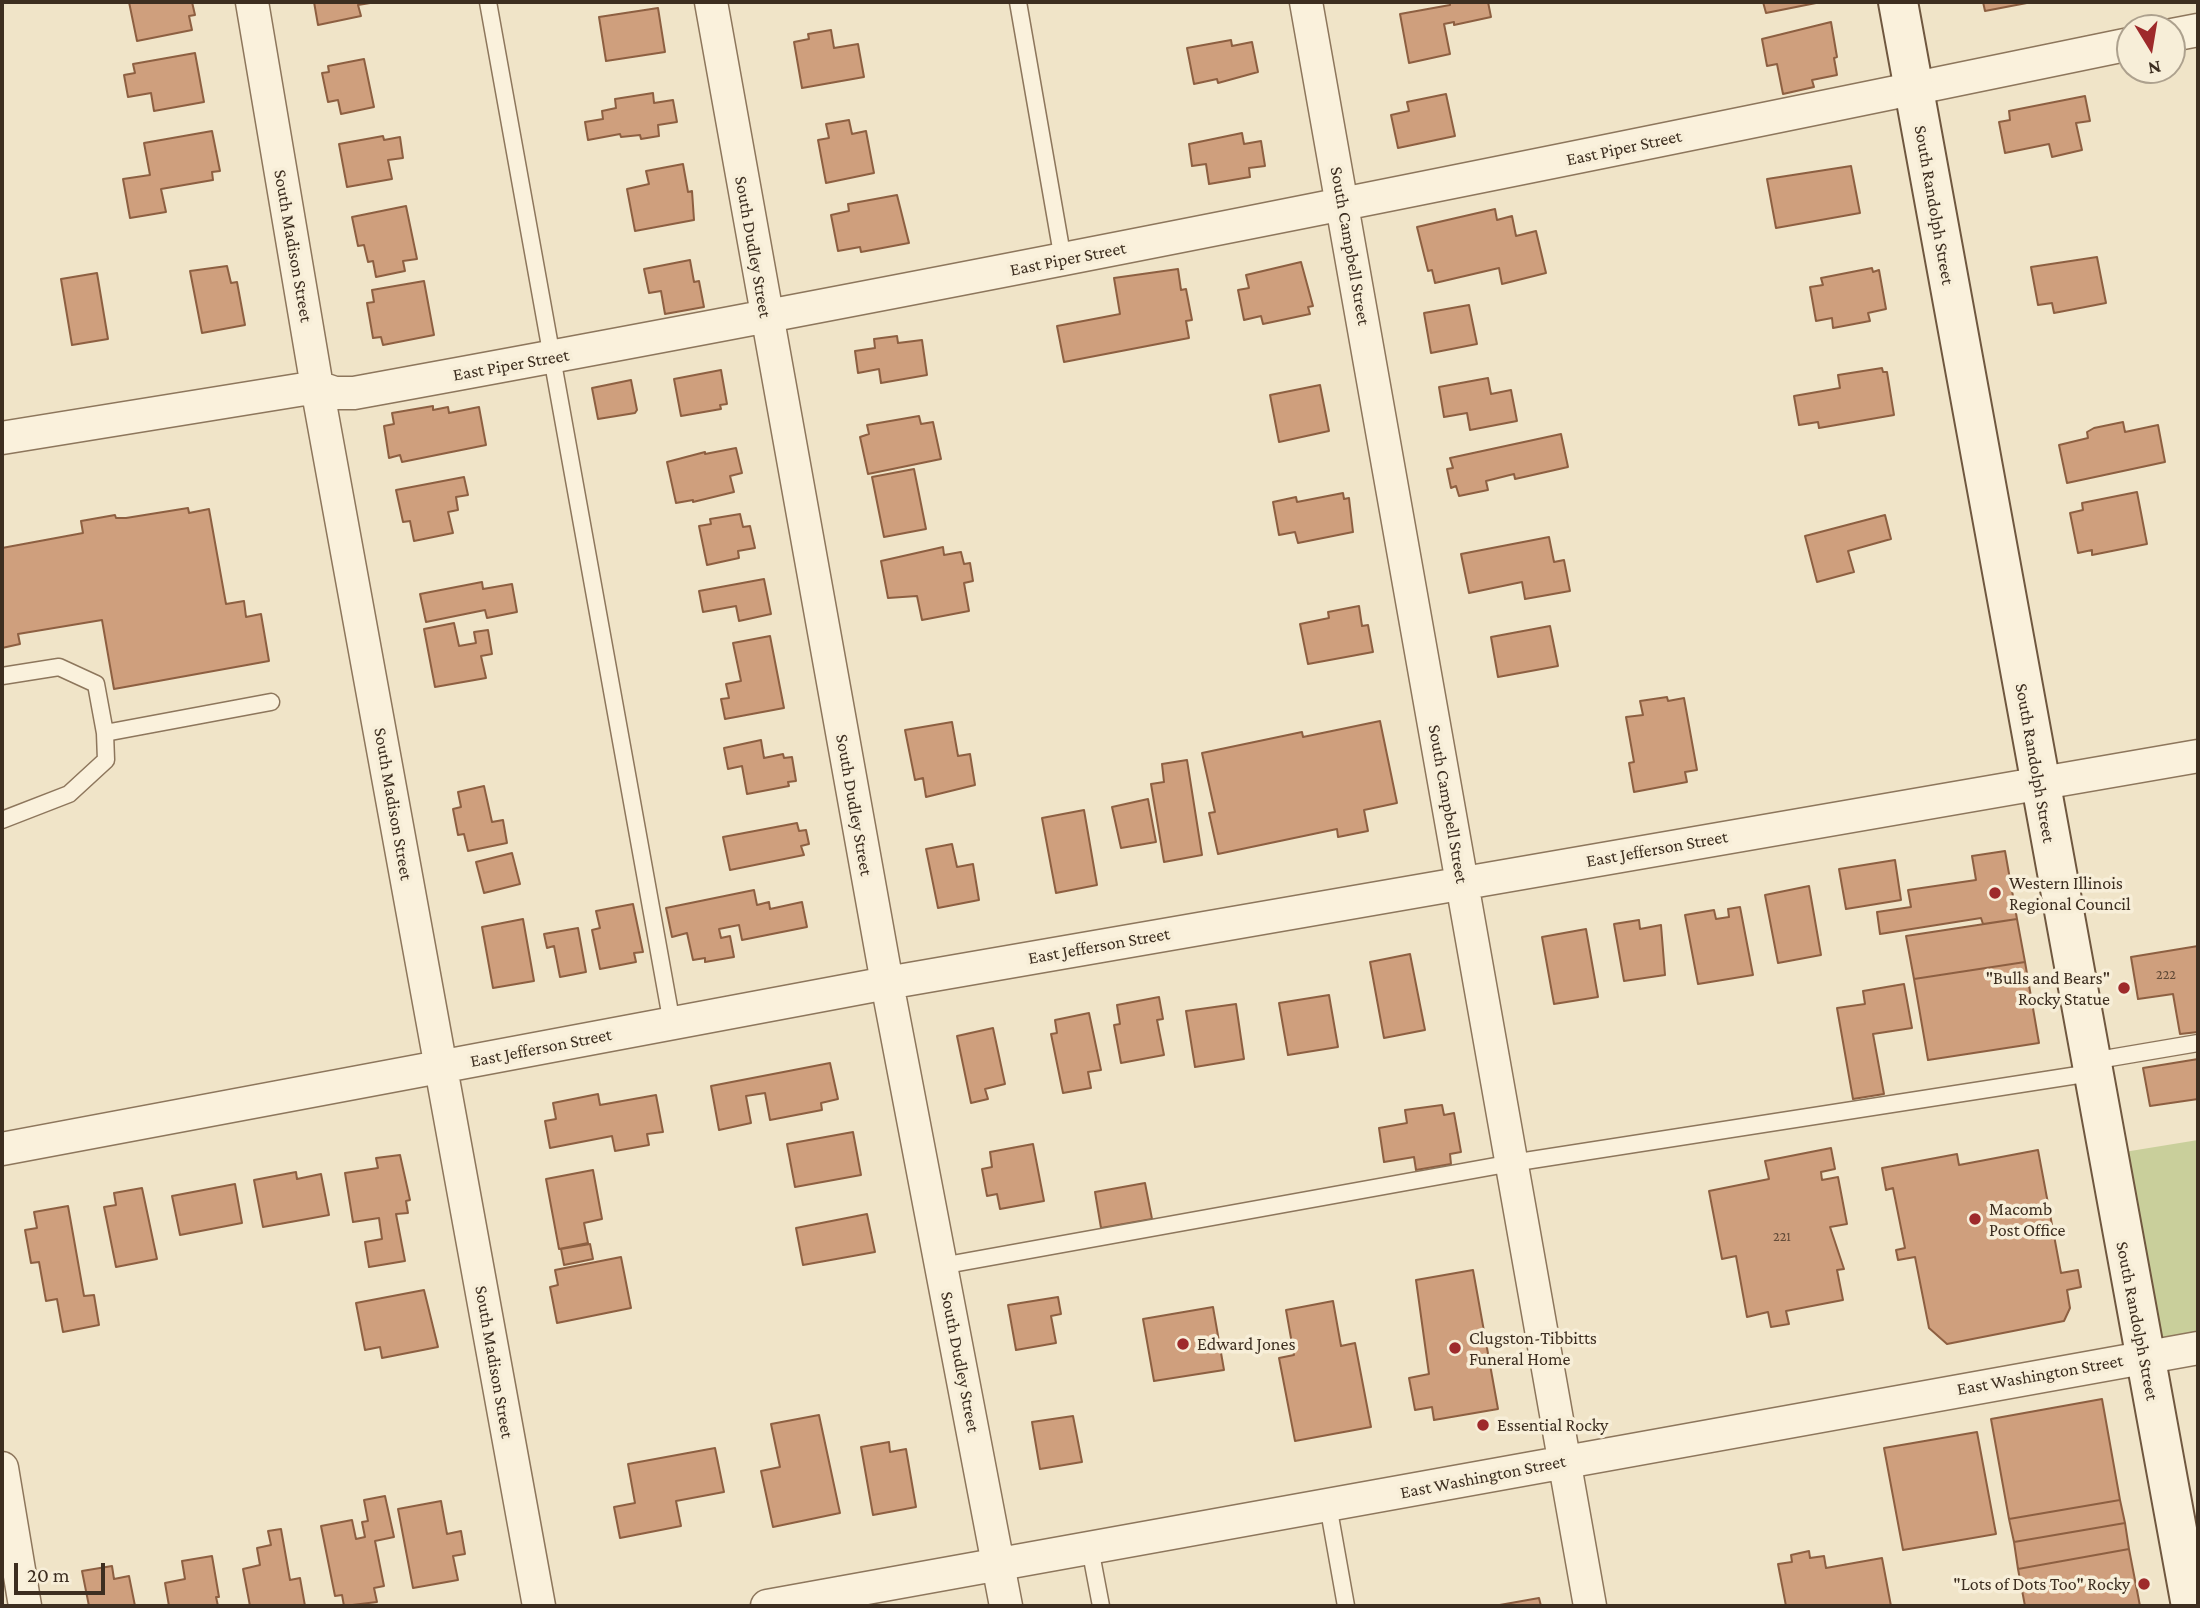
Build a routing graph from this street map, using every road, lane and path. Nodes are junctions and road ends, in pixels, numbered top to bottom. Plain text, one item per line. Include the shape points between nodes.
1 (252, 2) edge
2 (488, 2) edge
3 (710, 2) edge
4 (1018, 2) edge
5 (1307, 2) edge
6 (1898, 2) edge
7 (2116, 47) edge
8 (1913, 89) junction
9 (1343, 205) junction
10 (1063, 260) junction
11 (765, 319) junction
12 (553, 357) junction
13 (317, 387) junction
14 (2, 438) edge
15 (2, 676) edge
16 (271, 702) dead end
17 (105, 733) junction
18 (2198, 756) edge
19 (2038, 784) junction
20 (2, 820) edge
21 (1462, 882) junction
22 (887, 984) junction
23 (672, 1024) junction
24 (2198, 1043) edge
25 (440, 1067) junction
26 (2090, 1067) junction
27 (2, 1149) edge
28 (1512, 1163) junction
29 (941, 1266) junction
30 (2198, 1348) edge
31 (2144, 1357) junction
32 (1566, 1461) junction
33 (2, 1468) edge
34 (1328, 1506) junction
35 (1090, 1548) junction
36 (999, 1565) junction
37 (25, 1606) edge
38 (539, 1606) edge
39 (767, 1606) edge
40 (1006, 1606) edge
41 (1101, 1606) edge
42 (1346, 1606) edge
43 (1590, 1606) edge
44 (2191, 1606) edge

1 - 13 street, South Madison Street
2 - 12 lane
3 - 11 street, South Dudley Street
4 - 10 lane
5 - 9 street, South Campbell Street
6 - 8 street, South Randolph Street
7 - 8 street, East Piper Street
8 - 9 street, East Piper Street
8 - 19 street, South Randolph Street
9 - 10 street, East Piper Street
9 - 21 street, South Campbell Street
10 - 11 street, East Piper Street
11 - 12 street, East Piper Street
11 - 22 street, South Dudley Street
12 - 13 street, East Piper Street via 354,393
12 - 23 lane
13 - 14 street, East Piper Street
13 - 25 street, South Madison Street
15 - 17 lane via 59,667 96,684
16 - 17 lane
17 - 20 lane via 106,760 69,794
18 - 19 street, East Jefferson Street
19 - 21 street, East Jefferson Street
19 - 26 street, South Randolph Street
21 - 22 street, East Jefferson Street
21 - 28 street, South Campbell Street
22 - 23 street, East Jefferson Street
22 - 29 street, South Dudley Street
23 - 25 street, East Jefferson Street
24 - 26 lane
25 - 27 street, East Jefferson Street
25 - 38 street, South Madison Street
26 - 28 lane
26 - 31 street, South Randolph Street
28 - 29 lane
28 - 32 street, South Campbell Street
29 - 36 street, South Dudley Street
30 - 31 street, East Washington Street
31 - 32 street, East Washington Street
31 - 44 street, South Randolph Street
32 - 34 street, East Washington Street
32 - 43 street, South Campbell Street
33 - 37 street
34 - 35 street, East Washington Street
34 - 42 lane
35 - 36 street, East Washington Street
35 - 41 lane
36 - 39 street, East Washington Street
36 - 40 street, South Dudley Street

